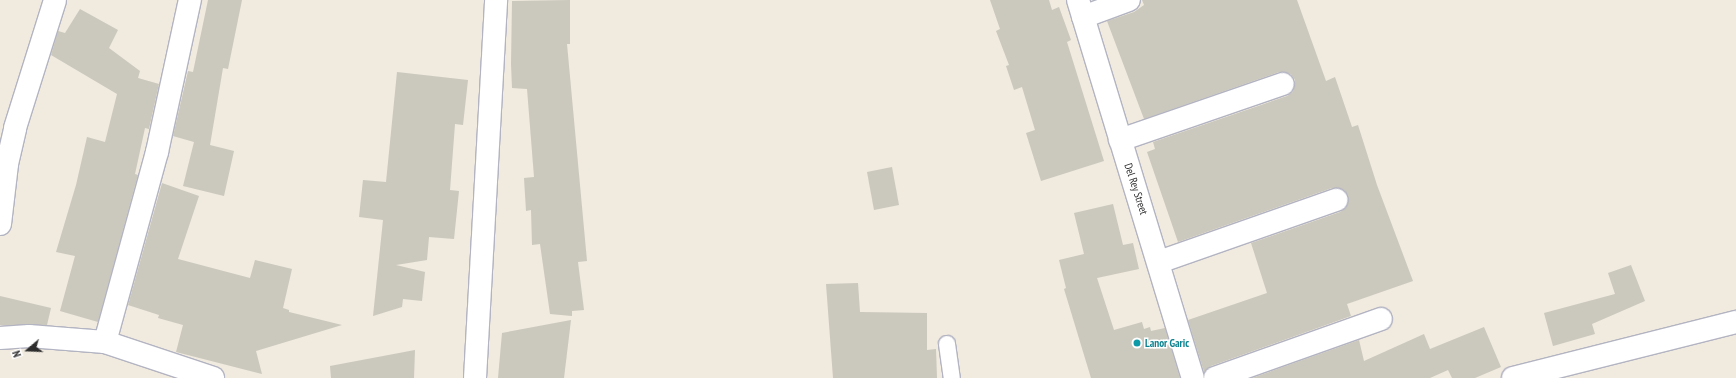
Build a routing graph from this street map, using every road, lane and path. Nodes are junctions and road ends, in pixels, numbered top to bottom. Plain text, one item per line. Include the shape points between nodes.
1 (55, 0) edge
2 (190, 0) edge
3 (496, 0) edge
4 (1129, 0) edge
5 (1081, 9) edge
6 (1283, 84) dead end
7 (1120, 140) junction
8 (1336, 200) dead end
9 (0, 224) edge
10 (1159, 262) junction
11 (1381, 319) dead end
12 (1736, 322) edge
13 (0, 338) edge
14 (106, 342) junction
15 (946, 344) dead end
16 (213, 378) edge
17 (475, 378) edge
18 (952, 378) edge
19 (1193, 378) edge
20 (1215, 378) edge
21 (1513, 378) edge

1 - 9 street via 15,128 7,164
2 - 14 street via 157,152
3 - 17 street
4 - 5 street
5 - 7 street, Del Rey Street
6 - 7 street
7 - 10 street, Del Rey Street
8 - 10 street
10 - 19 street, Del Rey Street
11 - 20 street
12 - 21 street
13 - 14 street via 29,336
14 - 16 street
15 - 18 lane

